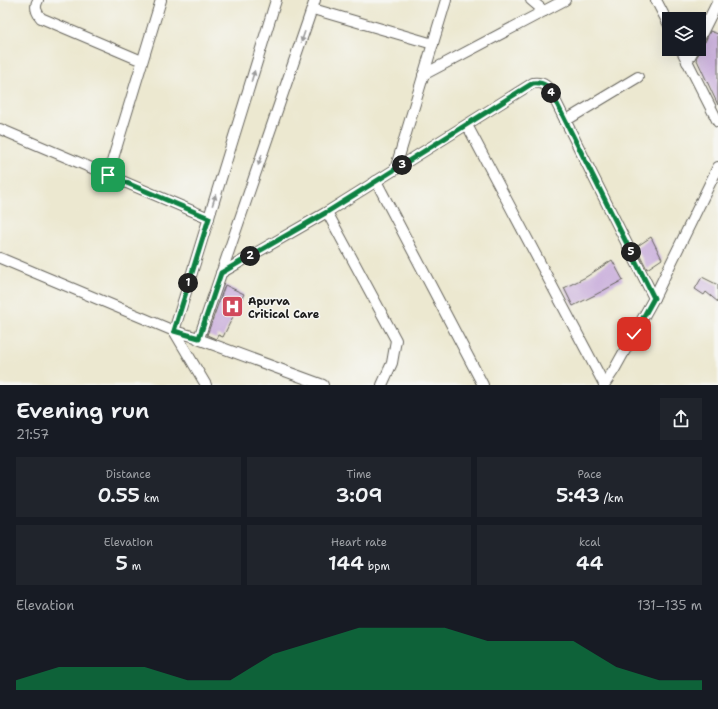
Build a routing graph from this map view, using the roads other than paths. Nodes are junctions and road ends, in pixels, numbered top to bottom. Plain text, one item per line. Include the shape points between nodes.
1 (38, 0) edge
2 (161, 0) edge
3 (276, 0) edge
4 (446, 0) edge
5 (531, 0) edge
6 (565, 0) edge
7 (656, 0) edge
8 (718, 2) edge
9 (314, 5) edge
10 (544, 11) junction
11 (662, 12) edge
12 (706, 25) edge
13 (433, 44) junction
14 (684, 56) edge
15 (690, 56) edge
16 (142, 61) junction
17 (687, 62) junction
18 (423, 75) junction
19 (638, 77) dead end
20 (565, 121) junction
21 (718, 122) edge
22 (468, 125) junction
23 (0, 129) edge
24 (718, 167) edge
25 (395, 170) junction
26 (108, 175) junction
27 (376, 181) junction
28 (327, 212) junction
29 (209, 218) junction
30 (0, 258) edge
31 (221, 273) junction
32 (654, 298) junction
33 (174, 331) junction
34 (199, 338) junction
35 (206, 385) edge
36 (323, 385) edge
37 (382, 385) edge
38 (483, 385) edge
39 (604, 385) edge

1 - 16 street via 36,12 41,18
2 - 16 street
29 -> 3 street
4 - 13 street
5 - 10 street
6 - 10 street
7 - 11 street
8 - 12 street
9 - 13 street
9 -> 31 street
10 - 18 street
13 - 18 street
14 - 17 street
15 - 17 street
16 - 26 street
17 - 21 street
18 - 25 street
19 - 20 street
20 - 22 street via 548,86 541,82 533,83
20 - 32 street
22 - 25 street
22 - 39 street
23 - 26 street
24 - 32 street
25 - 27 street
26 - 29 street
27 - 28 street
27 - 38 street
28 - 31 street
28 - 37 street via 396,340 392,363
29 - 33 street
30 - 33 street
31 - 34 street
32 - 39 street
33 - 34 street
33 - 35 street
34 - 36 street

